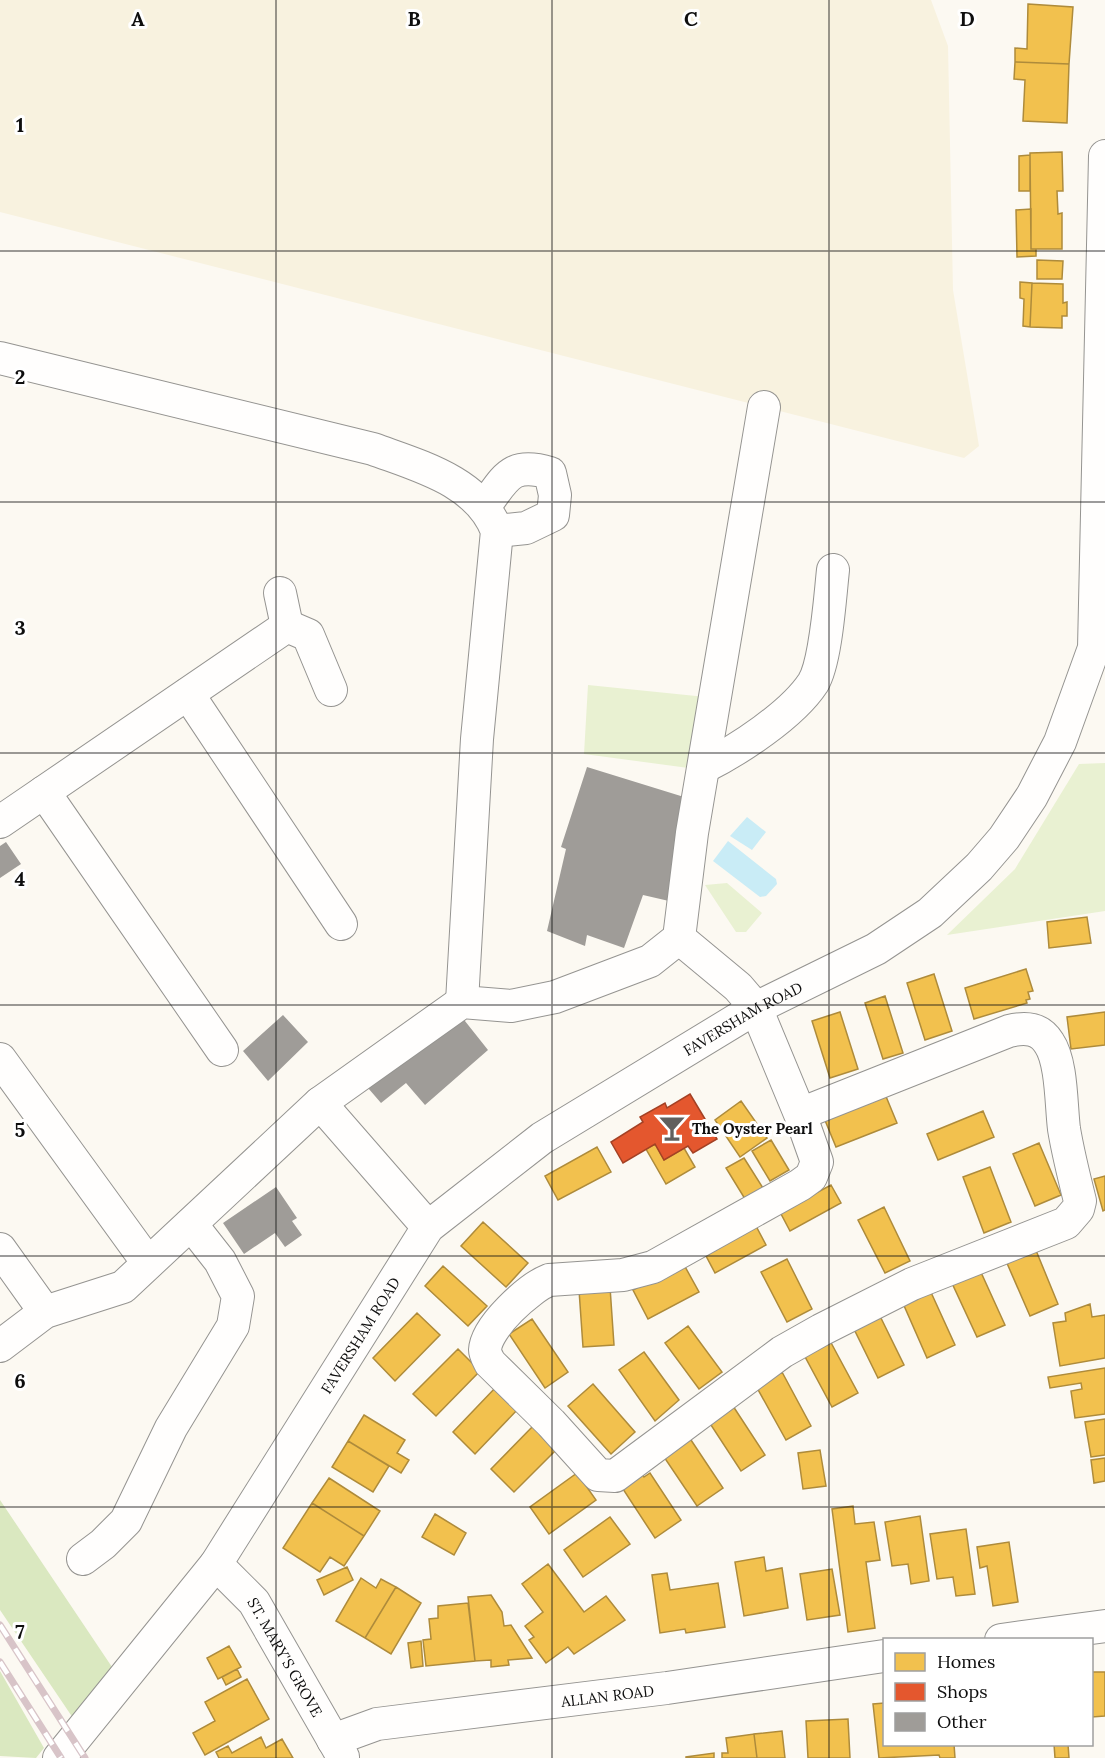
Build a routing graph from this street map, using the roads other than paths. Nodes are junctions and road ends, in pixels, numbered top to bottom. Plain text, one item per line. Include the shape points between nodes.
1 (1105, 156) edge
2 (0, 358) edge
3 (764, 407) dead end
4 (833, 570) dead end
5 (280, 593) dead end
6 (287, 626) junction
7 (331, 690) dead end
8 (188, 694) junction
9 (704, 767) junction
10 (44, 792) junction
11 (0, 822) edge
12 (341, 924) dead end
13 (679, 938) junction
14 (462, 1002) junction
15 (756, 1008) junction
16 (222, 1050) dead end
17 (0, 1059) edge
18 (320, 1103) junction
19 (800, 1114) junction
20 (191, 1224) junction
21 (428, 1227) junction
22 (0, 1249) edge
23 (148, 1263) junction
24 (45, 1312) junction
25 (0, 1346) edge
26 (83, 1558) dead end
27 (216, 1564) junction
28 (1105, 1626) edge
29 (1016, 1638) edge
30 (883, 1656) edge
31 (338, 1749) edge
32 (59, 1758) edge

1 - 15 street, FAVERSHAM ROAD via 1094,648 1060,742 1005,838 930,913 876,949
2 - 14 street via 373,449 466,489 490,519
3 - 9 street
4 - 9 street via 822,652 813,682 738,750
5 - 6 street
6 - 7 street via 308,635
6 - 8 street
8 - 10 street
8 - 12 street
9 - 13 street
10 - 11 street
10 - 16 street
13 - 14 street via 650,961 555,997 511,1006
13 - 15 street via 738,987
14 - 18 street
15 - 19 street
15 - 21 street, FAVERSHAM ROAD via 542,1138
17 - 23 street
18 - 20 street
18 - 21 street
19 - 19 street via 817,1162 812,1177 638,1273 538,1284 490,1331 485,1352 490,1363 598,1475 615,1476 782,1352 821,1330 912,1284 1066,1223 1078,1209 1080,1201 1065,1131 1056,1056 1046,1038 1035,1030 1009,1031
20 - 23 street
20 - 26 street via 220,1261 238,1296 234,1326 171,1428 126,1521 104,1544
21 - 27 street, FAVERSHAM ROAD
22 - 24 street
23 - 24 street via 123,1287
24 - 25 street
27 - 31 street, ST. MARY'S GROVE via 254,1602
27 - 32 street, FAVERSHAM ROAD
28 - 29 street
30 - 31 street, ALLAN ROAD via 377,1724

